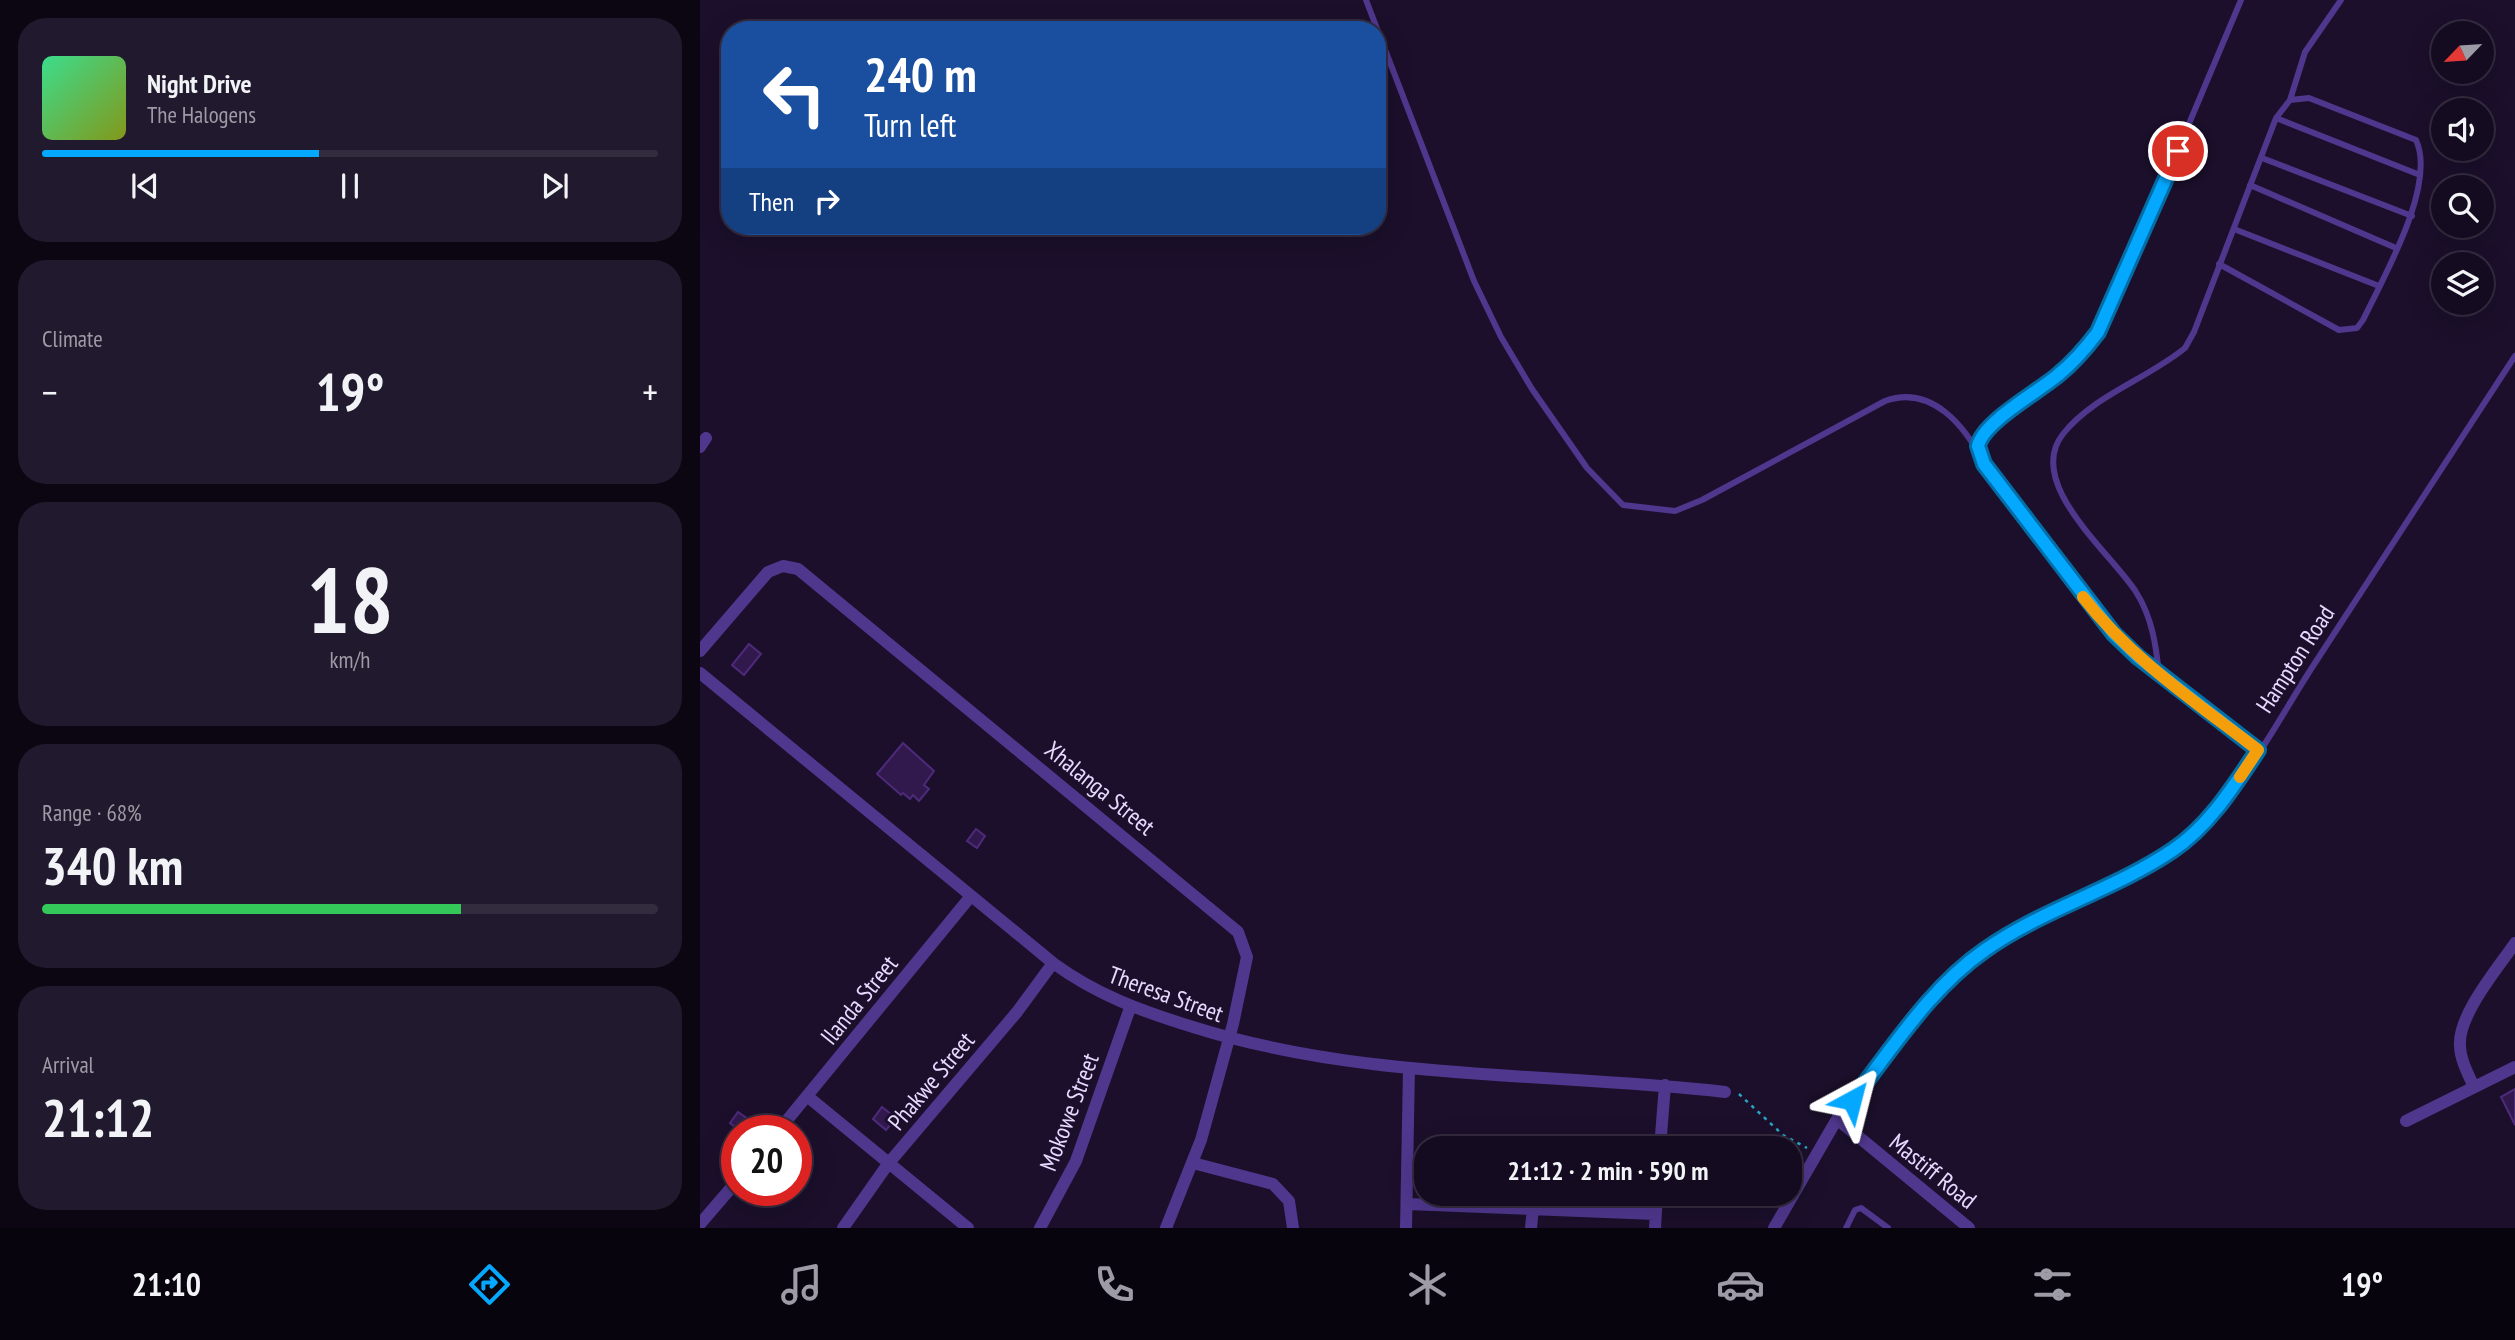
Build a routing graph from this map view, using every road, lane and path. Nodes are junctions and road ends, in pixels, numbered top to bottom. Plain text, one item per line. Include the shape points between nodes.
1 (1367, 0) edge
2 (2241, 0) edge
3 (2341, 0) edge
4 (1375, 21) edge
5 (1386, 50) edge
6 (2290, 100) junction
7 (2276, 118) junction
8 (2262, 159) junction
9 (2420, 175) junction
10 (2250, 185) junction
11 (2412, 216) junction
12 (2234, 229) junction
13 (2396, 248) junction
14 (2219, 264) junction
15 (2379, 286) junction
16 (2515, 356) edge
17 (1978, 446) junction
18 (700, 651) edge
19 (700, 673) edge
20 (2159, 674) junction
21 (2258, 750) junction
22 (971, 896) junction
23 (2515, 943) edge
24 (1053, 963) junction
25 (1130, 1008) junction
26 (1228, 1038) junction
27 (2515, 1067) edge
28 (1409, 1068) junction
29 (1665, 1085) junction
30 (2474, 1087) junction
31 (1725, 1092) joint
32 (807, 1096) junction
33 (791, 1115) edge
34 (1837, 1119) junction
35 (2406, 1121) dead end
36 (1661, 1136) edge
37 (1816, 1152) junction
38 (1192, 1163) junction
39 (888, 1164) junction
40 (721, 1200) edge
41 (1408, 1204) junction
42 (1656, 1206) edge
43 (1533, 1207) junction
44 (1655, 1214) junction
45 (700, 1224) edge
46 (843, 1228) edge
47 (968, 1228) edge
48 (1040, 1228) edge
49 (1166, 1228) edge
50 (1293, 1228) edge
51 (1406, 1228) edge
52 (1531, 1228) edge
53 (1655, 1228) edge
54 (1774, 1228) edge
55 (1846, 1228) edge
56 (1888, 1228) edge
57 (1969, 1228) edge

1 - 4 lane
2 - 17 lane via 2098,332 2082,354 1989,428
3 - 6 lane via 2305,52
5 - 17 lane via 1474,281 1501,337 1587,468 1623,505 1675,511 1899,396 1926,399
6 - 7 lane
6 - 9 lane via 2309,98 2408,135 2420,148
7 - 8 lane
7 - 9 lane
8 - 10 lane
8 - 11 lane
9 - 11 lane
10 - 12 lane
10 - 13 lane
11 - 13 lane
12 - 14 lane
12 - 15 lane
13 - 15 lane
14 - 15 lane via 2339,330 2357,328
14 - 20 lane via 2185,348 2079,417 2053,452 2052,468 2064,500 2125,577 2148,616
16 - 21 lane, Hampton Road
17 - 20 lane via 1984,464 2089,604 2114,634
18 - 26 street, Xhalanga Street via 768,572 790,566 806,575 1232,926 1247,957
19 - 22 street, Theresa Street
20 - 21 lane
21 - 34 lane, Hampton Road via 2206,821 2174,850 2021,928 1957,972
22 - 24 street, Theresa Street
22 - 32 street, Ilanda Street
23 - 30 street via 2460,1034 2462,1056
24 - 25 street, Theresa Street
24 - 39 street, Phakwe Street
25 - 26 street, Theresa Street
25 - 48 street, Mokowe Street via 1076,1161
26 - 28 street, Theresa Street via 1338,1061
26 - 38 street, Xhalanga Street
27 - 30 street
28 - 29 street, Theresa Street
28 - 41 street
29 - 31 street, Theresa Street
29 - 36 street
30 - 35 street
31 - 37 path via 1744,1096 1783,1135
32 - 33 street, Ilanda Street
32 - 39 street
34 - 37 street
34 - 57 street, Mastiff Road
37 - 54 street
38 - 49 street, Xhalanga Street
38 - 50 street via 1273,1184 1289,1201
39 - 46 street, Phakwe Street
39 - 47 street
40 - 45 street
41 - 43 street
41 - 51 street
42 - 44 street
43 - 44 street
43 - 52 street
44 - 53 street
55 - 56 lane via 1855,1210 1861,1208

